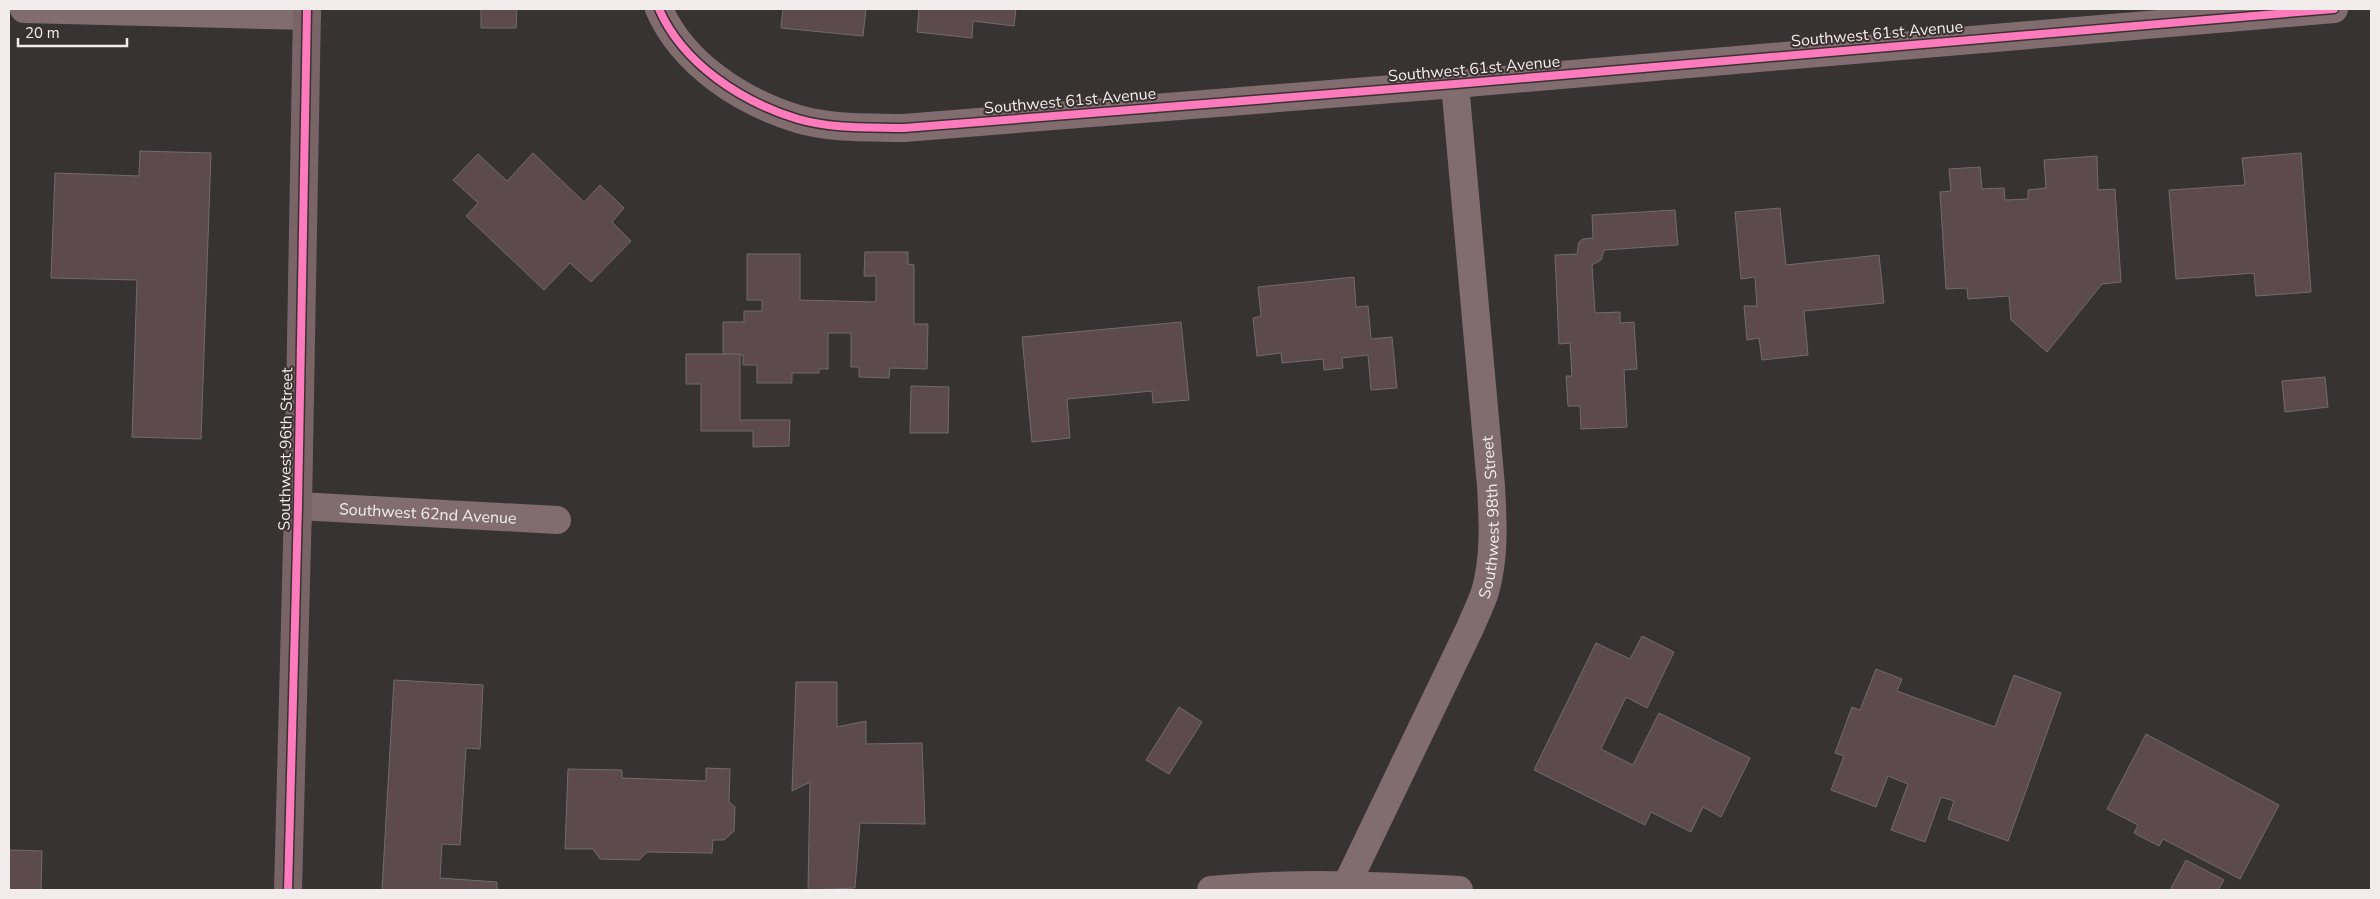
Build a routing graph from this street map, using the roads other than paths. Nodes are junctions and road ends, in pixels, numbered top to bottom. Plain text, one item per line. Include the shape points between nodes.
1 (24, 9) edge
2 (659, 9) edge
3 (2334, 9) edge
4 (307, 12) edge
5 (1455, 84) junction
6 (298, 506) junction
7 (558, 520) dead end
8 (1345, 888) edge
9 (288, 890) edge
10 (1211, 890) edge
11 (1459, 890) edge

1 - 4 street
2 - 5 street, Southwest 61st Avenue via 679,44 734,90 777,111 830,125 904,128
3 - 5 street, Southwest 61st Avenue
4 - 6 street, Southwest 96th Street
5 - 8 street, Southwest 98th Street via 1491,486 1494,534 1491,564 1485,593 1470,628
6 - 7 street, Southwest 62nd Avenue
6 - 9 street, Southwest 96th Street
8 - 10 street
8 - 11 street

